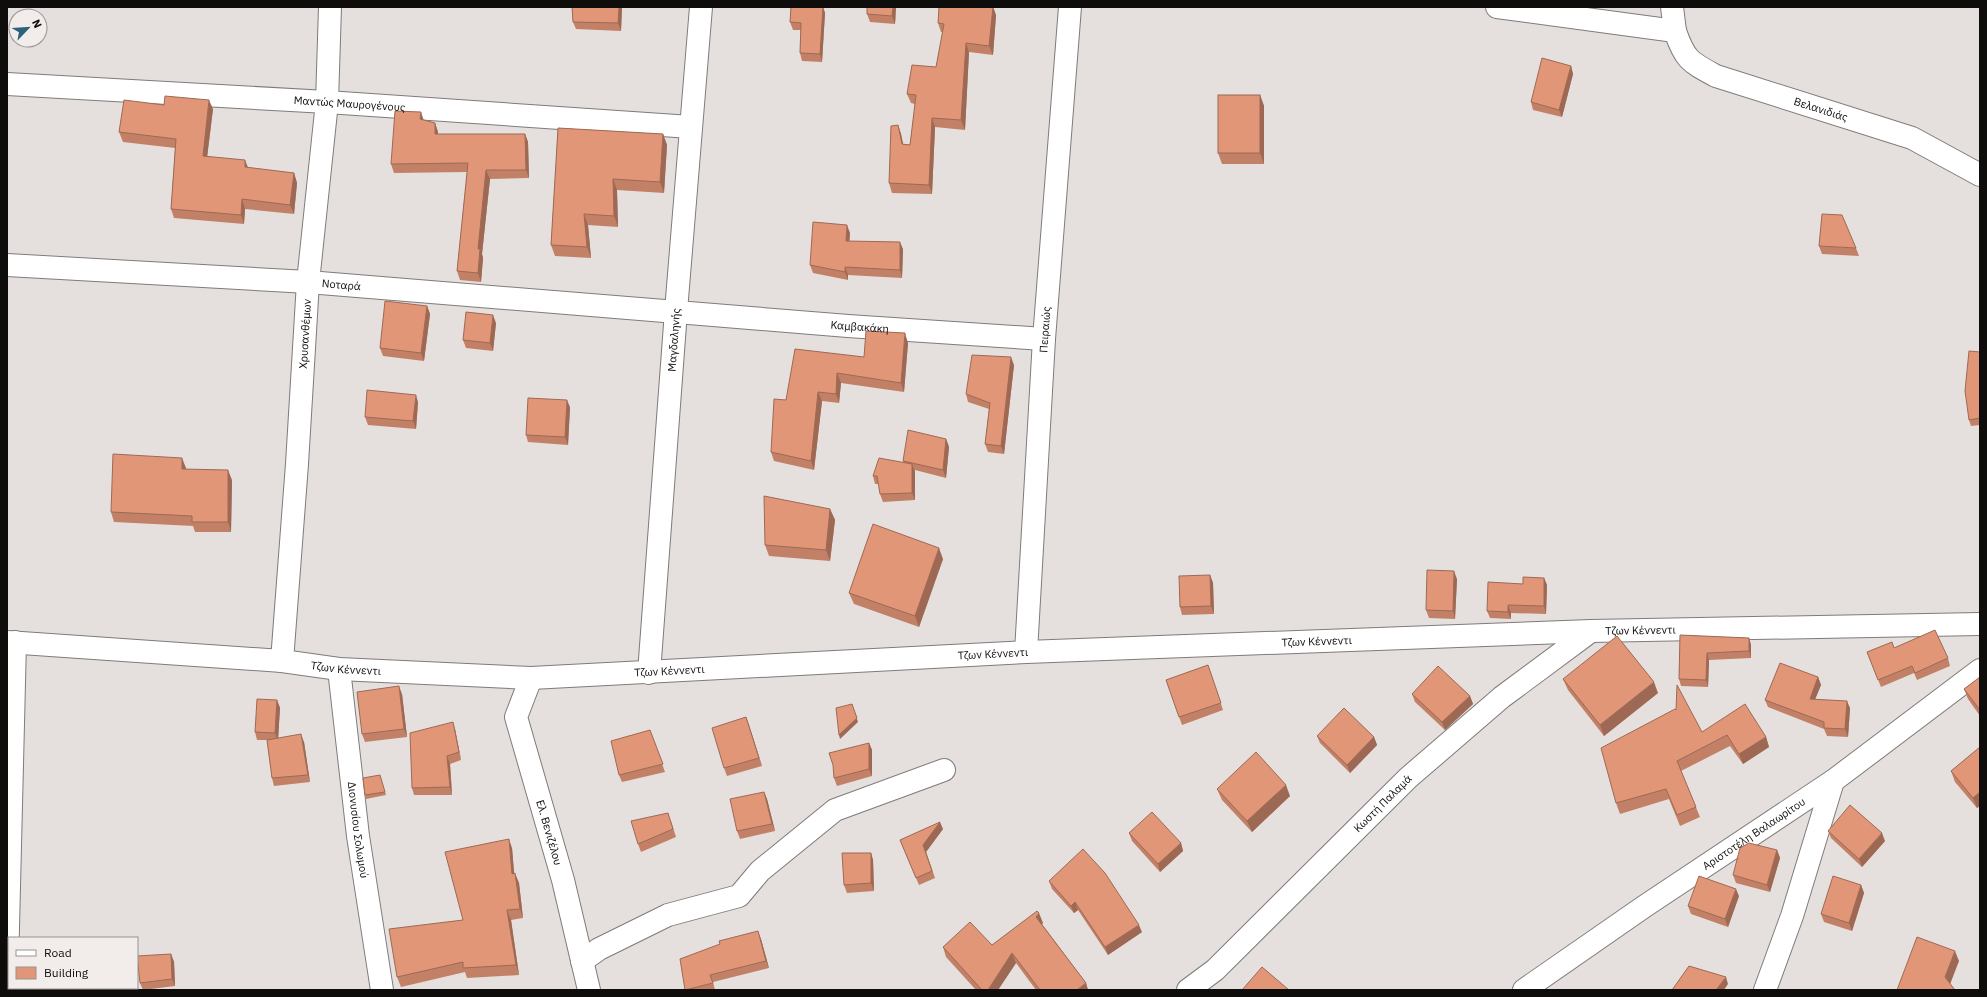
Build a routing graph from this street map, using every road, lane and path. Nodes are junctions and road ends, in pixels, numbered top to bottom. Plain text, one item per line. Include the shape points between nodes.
1 (330, 7) edge
2 (700, 7) edge
3 (1070, 7) edge
4 (1497, 7) edge
5 (1672, 7) edge
6 (1676, 31) junction
7 (7, 84) edge
8 (327, 102) junction
9 (691, 127) junction
10 (1980, 175) edge
11 (7, 265) edge
12 (308, 282) junction
13 (676, 311) junction
14 (1044, 340) junction
15 (1980, 624) edge
16 (1591, 631) junction
17 (11, 642) edge
18 (1026, 652) junction
19 (282, 661) junction
20 (339, 669) junction
21 (1980, 670) edge
22 (649, 673) junction
23 (531, 678) junction
24 (944, 770) dead end
25 (1833, 781) junction
26 (582, 961) junction
27 (7, 968) edge
28 (382, 990) edge
29 (589, 990) edge
30 (1188, 990) edge
31 (1524, 990) edge
32 (1765, 990) edge

1 - 8 street, Χρυσανθέμων
2 - 9 street, Μαγδαληνής
3 - 14 street, Πειραιώς
4 - 6 street
5 - 6 street, Βελανιδιάς
6 - 10 street, Βελανιδιάς via 1682,51 1695,65 1716,76 1912,138
7 - 8 street, Μαντώς Μαυρογένους
8 - 9 street, Μαντώς Μαυρογένους
8 - 12 street, Χρυσανθέμων
9 - 13 street, Μαγδαληνής
11 - 12 street, Νοταρά
12 - 13 street, Νοταρά
12 - 19 street, Χρυσανθέμων
13 - 14 street, Καμβακάκη
13 - 22 street, Μαγδαληνής
14 - 18 street, Πειραιώς
15 - 16 street, Τζων Κέννεντι
16 - 18 street, Τζων Κέννεντι
16 - 30 street, Κωστή Παλαμά via 1502,697 1408,778 1215,970
17 - 19 street, Τζων Κέννεντι
17 - 27 street
18 - 22 street, Τζων Κέννεντι
19 - 20 street, Τζων Κέννεντι
20 - 23 street, Τζων Κέννεντι
20 - 28 street, Διονυσίου Σολωμού via 358,836
21 - 25 street, Αριστοτέλη Βαλαωρίτου
22 - 23 street, Τζων Κέννεντι
23 - 26 street, Ελ. Βενιζέλου via 516,717 564,880
24 - 26 street via 835,810 760,871 739,896 668,915 599,949
25 - 31 street, Αριστοτέλη Βαλαωρίτου
25 - 32 street via 1792,916
26 - 29 street, Ελ. Βενιζέλου

